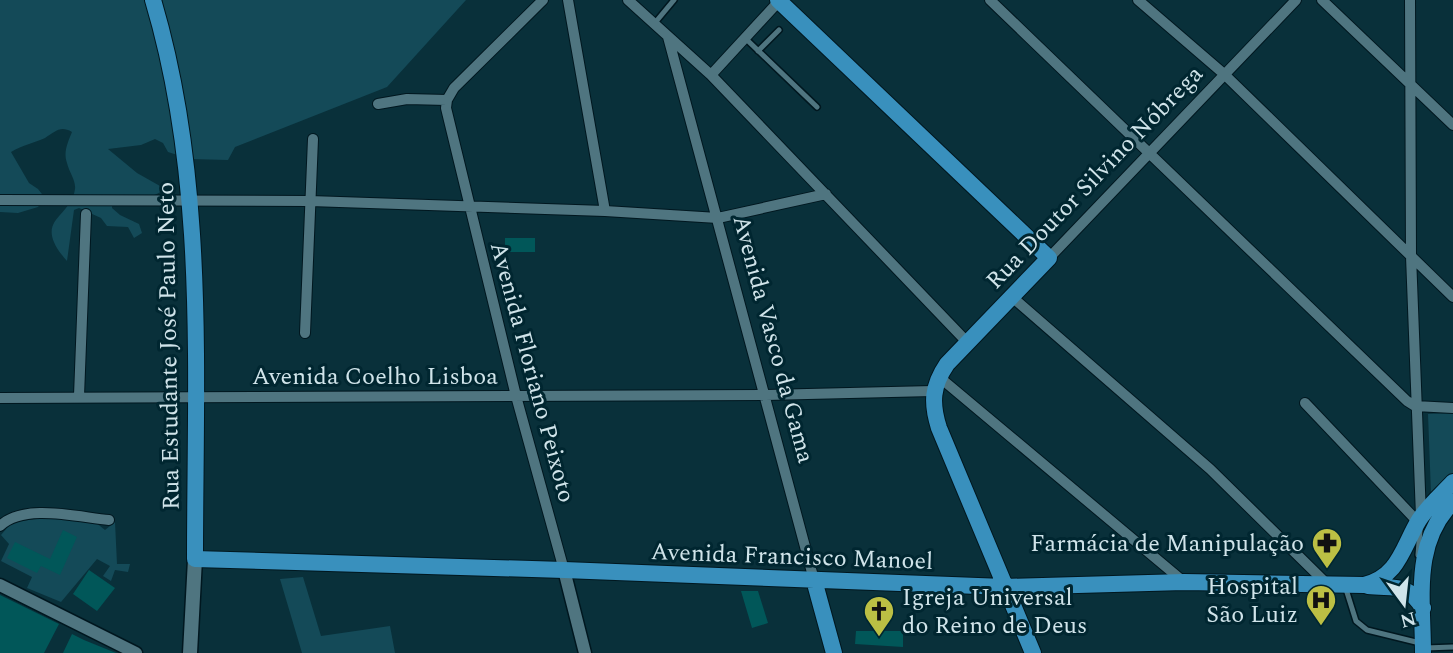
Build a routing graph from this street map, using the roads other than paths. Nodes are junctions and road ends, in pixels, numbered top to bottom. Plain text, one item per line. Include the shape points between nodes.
1 (153, 0) edge
2 (543, 0) edge
3 (568, 0) edge
4 (628, 0) edge
5 (674, 0) edge
6 (779, 0) edge
7 (990, 0) edge
8 (1138, 0) edge
9 (1296, 0) edge
10 (1322, 0) edge
11 (1410, 0) edge
12 (653, 24) junction
13 (779, 30) dead end
14 (668, 37) junction
15 (745, 38) junction
16 (758, 51) junction
17 (1224, 74) junction
18 (711, 75) junction
19 (1410, 82) junction
20 (447, 100) junction
21 (378, 104) dead end
22 (817, 107) dead end
23 (1453, 125) edge
24 (313, 139) dead end
25 (1150, 152) junction
26 (826, 194) junction
27 (0, 200) edge
28 (190, 201) junction
29 (310, 201) junction
30 (469, 206) junction
31 (605, 211) junction
32 (86, 214) dead end
33 (718, 218) junction
34 (1411, 256) junction
35 (1049, 258) junction
36 (1453, 297) edge
37 (1012, 298) junction
38 (305, 333) dead end
39 (967, 342) junction
40 (936, 383) junction
41 (766, 395) junction
42 (516, 396) junction
43 (79, 397) junction
44 (195, 397) junction
45 (0, 398) edge
46 (1306, 403) dead end
47 (1415, 406) junction
48 (1453, 408) edge
49 (1453, 482) edge
50 (1452, 504) edge
51 (1419, 519) junction
52 (108, 520) dead end
53 (0, 526) edge
54 (195, 559) junction
55 (564, 570) junction
56 (814, 580) junction
57 (1184, 582) junction
58 (1326, 583) junction
59 (1344, 584) junction
60 (0, 585) edge
61 (1364, 585) junction
62 (1004, 587) junction
63 (1421, 605) junction
64 (1453, 647) edge
65 (1422, 648) edge
66 (136, 653) edge
67 (190, 653) edge
68 (585, 653) edge
69 (834, 653) edge
70 (1033, 653) edge

1 - 28 main road, Rua Estudante José Paulo Neto via 174,81
2 - 20 street
3 - 31 street
4 - 12 street
5 - 12 lane
6 - 15 street
6 - 35 main road
7 - 25 street
8 - 17 street
9 - 17 street, Rua Doutor Silvino Nóbrega
10 - 19 street
11 - 19 street
12 - 14 street
13 - 16 lane
14 - 18 street
14 - 33 street, Avenida Vasco da Gama
15 - 16 lane
15 - 18 street
16 - 22 lane
17 - 25 street, Rua Doutor Silvino Nóbrega
17 - 34 street
18 - 26 street
19 - 23 street
19 - 34 street
20 - 21 street
20 - 30 street, Avenida Floriano Peixoto
24 - 29 street
25 - 35 street, Rua Doutor Silvino Nóbrega
25 - 47 street
26 - 33 street
26 - 39 street
27 - 28 street
28 - 29 street
28 - 44 main road, Rua Estudante José Paulo Neto
29 - 30 street
29 - 38 street
30 - 31 street
30 - 42 street, Avenida Floriano Peixoto
31 - 33 street
32 - 43 street
33 - 41 street, Avenida Vasco da Gama
34 - 36 street
34 - 47 street
35 - 37 main road, Rua Doutor Silvino Nóbrega
37 - 39 main road, Rua Doutor Silvino Nóbrega
37 - 58 street via 1210,469
39 - 40 main road, Rua Doutor Silvino Nóbrega
40 - 41 street, Avenida Coelho Lisboa
40 - 57 street
40 - 62 main road via 934,411 939,428
41 - 42 street, Avenida Coelho Lisboa
41 - 56 street, Avenida Vasco da Gama
42 - 44 street, Avenida Coelho Lisboa
42 - 55 street, Avenida Floriano Peixoto
43 - 44 street, Avenida Coelho Lisboa
43 - 45 street, Avenida Coelho Lisboa
44 - 54 main road, Rua Estudante José Paulo Neto
46 - 51 street
47 - 48 street
47 - 51 street
49 - 51 main road
50 - 63 main road via 1425,546
51 - 61 main road, Avenida Francisco Manoel via 1386,576
51 - 63 lane
52 - 53 street via 22,513
54 - 55 main road, Avenida Francisco Manoel
54 - 67 main road, Rua Estudante José Paulo Neto
55 - 56 main road, Avenida Francisco Manoel
55 - 68 street, Avenida Floriano Peixoto
56 - 62 main road, Avenida Francisco Manoel
56 - 69 main road, Avenida Vasco da Gama
57 - 58 main road, Avenida Francisco Manoel
57 - 62 main road, Avenida Francisco Manoel
58 - 59 main road, Avenida Francisco Manoel
59 - 61 main road, Avenida Francisco Manoel
59 - 65 lane via 1356,621 1367,630
60 - 66 street
61 - 63 main road via 1405,589
62 - 70 main road
63 - 65 main road
64 - 65 lane

